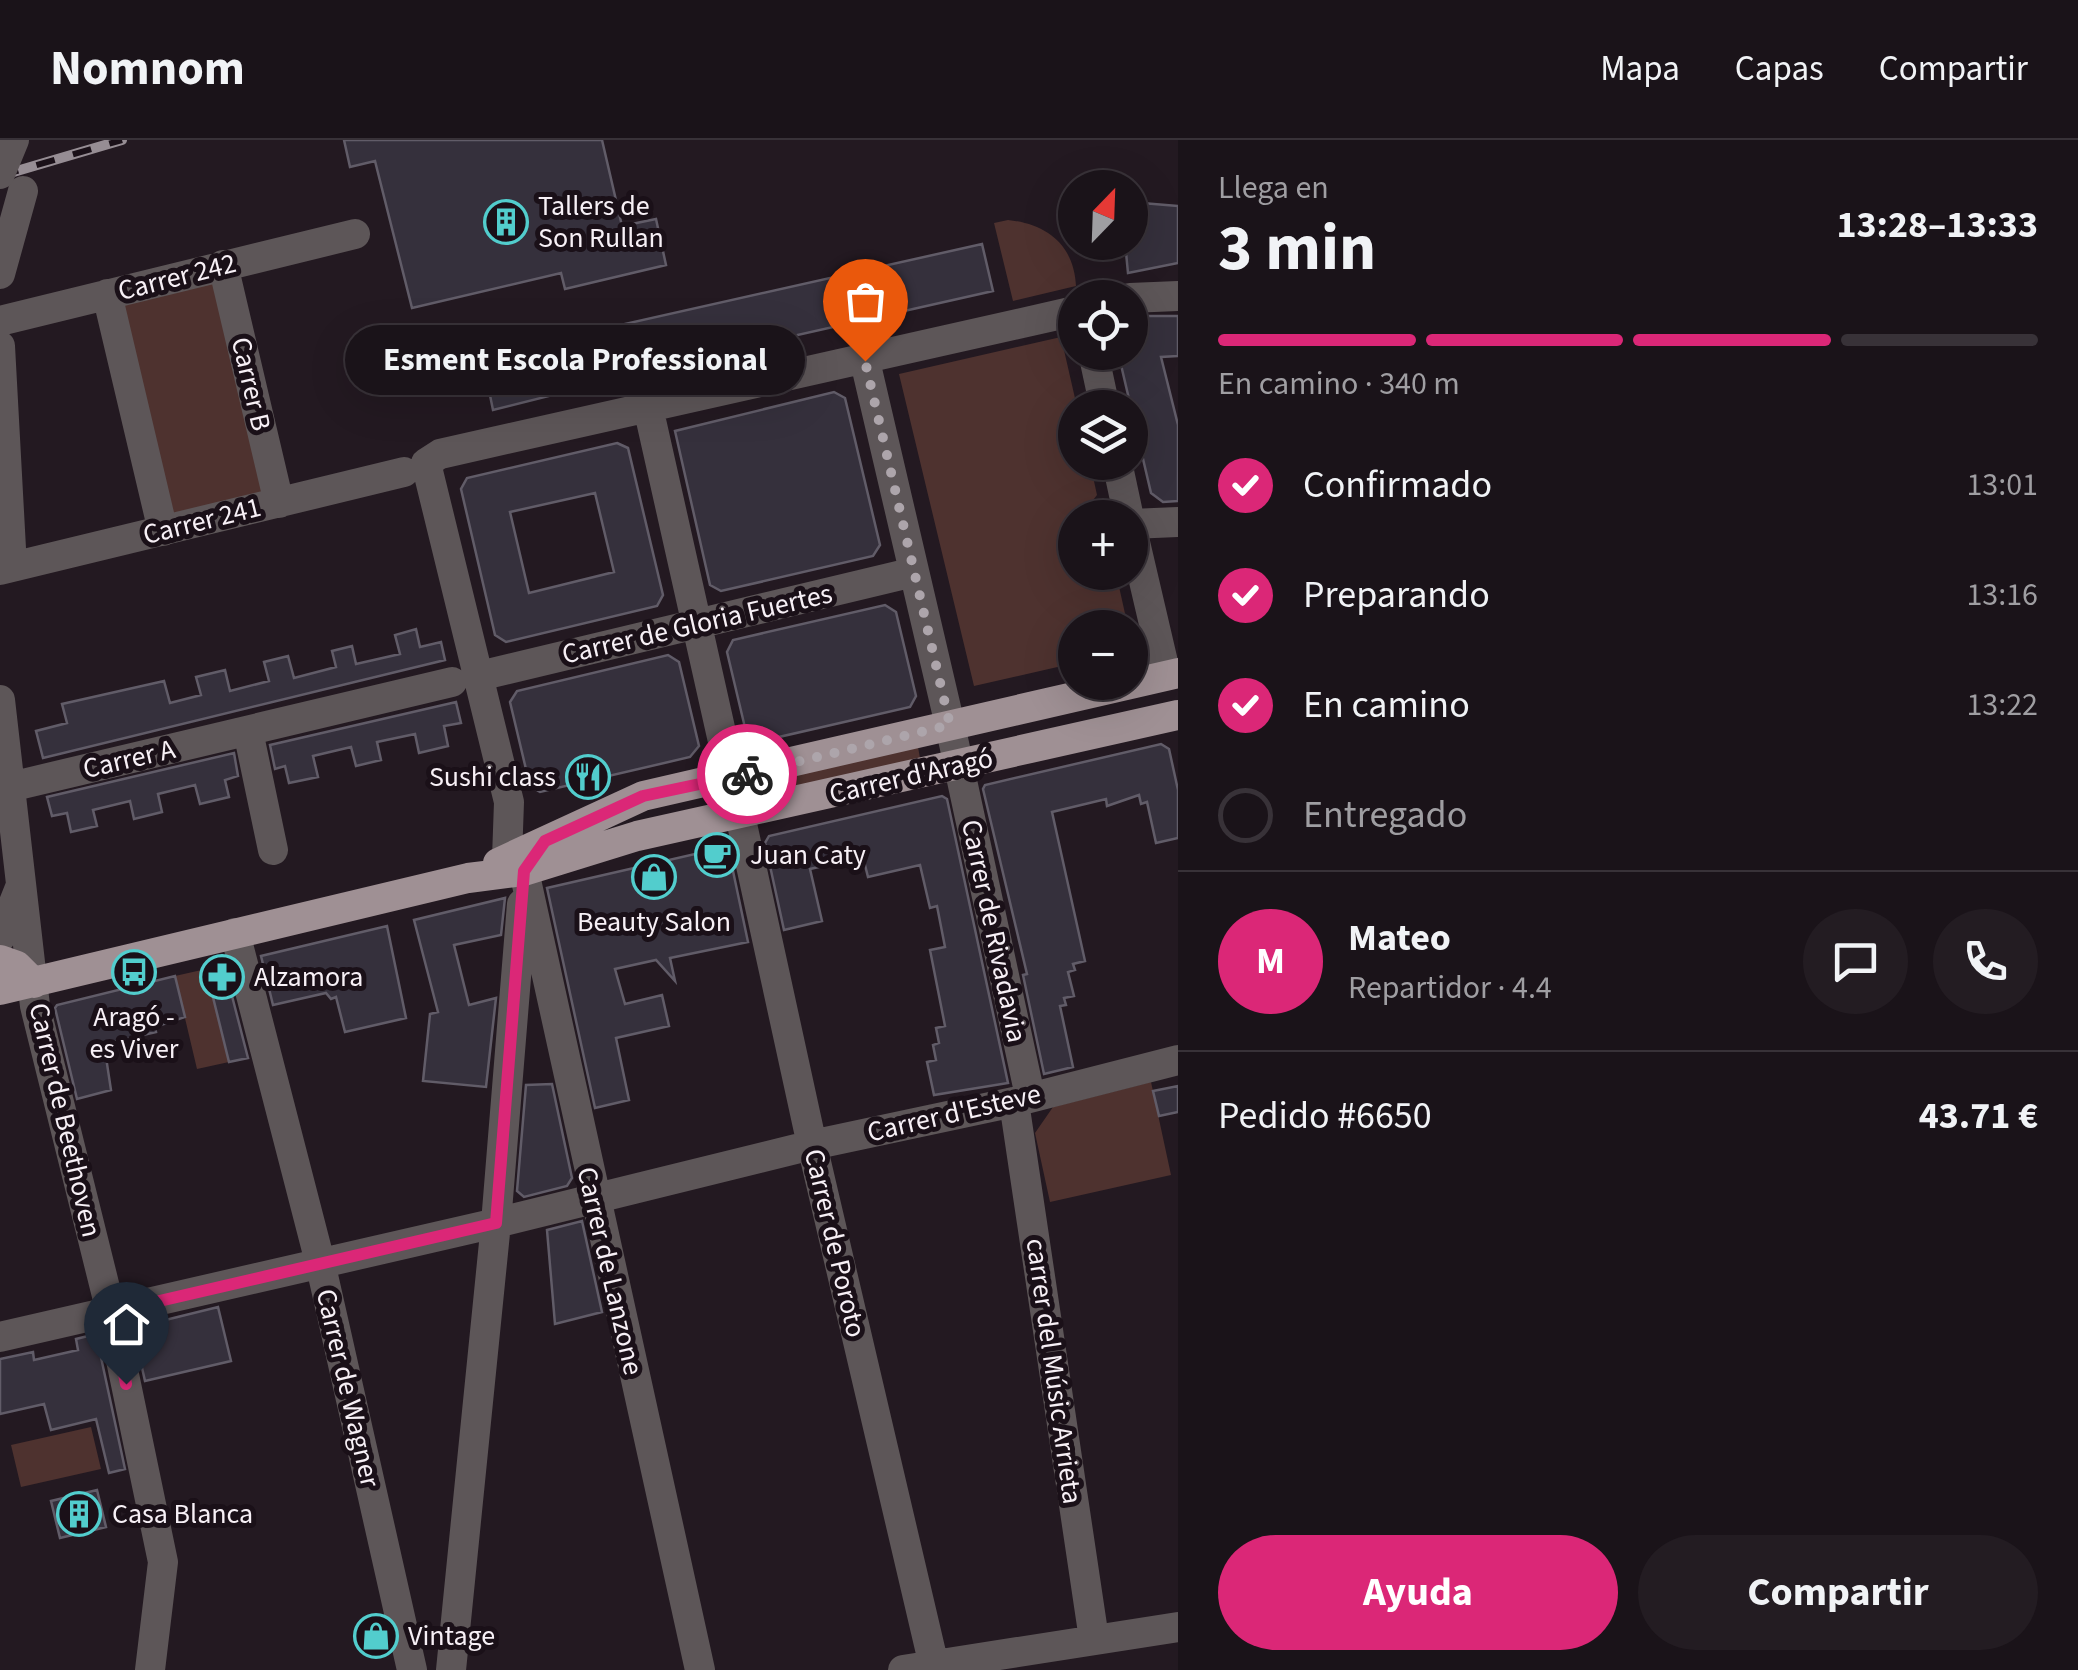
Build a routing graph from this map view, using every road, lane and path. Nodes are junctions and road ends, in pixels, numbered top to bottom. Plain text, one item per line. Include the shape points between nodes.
1 (11, 140) edge
2 (0, 142) edge
3 (12, 182) edge
4 (355, 234) dead end
5 (223, 265) junction
6 (0, 274) edge
7 (106, 294) junction
8 (1178, 296) edge
9 (1148, 297) edge
10 (1058, 316) edge
11 (0, 321) edge
12 (0, 346) edge
13 (865, 361) junction
14 (648, 407) junction
15 (415, 468) junction
16 (279, 503) junction
17 (1148, 521) edge
18 (1178, 522) edge
19 (164, 531) junction
20 (6, 568) edge
21 (914, 572) junction
22 (1146, 590) edge
23 (696, 624) junction
24 (466, 679) junction
25 (1167, 683) edge
26 (0, 700) edge
27 (1178, 716) edge
28 (950, 725) junction
29 (248, 731) junction
30 (959, 765) junction
31 (731, 778) junction
32 (10, 787) junction
33 (740, 815) junction
34 (272, 850) dead end
35 (516, 864) junction
36 (22, 882) junction
37 (236, 933) junction
38 (0, 938) edge
39 (0, 960) edge
40 (34, 983) junction
41 (0, 990) edge
42 (1178, 1060) edge
43 (1022, 1099) junction
44 (812, 1145) junction
45 (594, 1197) junction
46 (496, 1223) junction
47 (320, 1262) junction
48 (112, 1312) junction
49 (0, 1337) edge
50 (1178, 1626) edge
51 (1094, 1639) junction
52 (935, 1668) edge
53 (150, 1670) edge
54 (412, 1670) edge
55 (451, 1670) edge
56 (700, 1670) edge
57 (903, 1670) edge

1 - 2 street
1 - 3 street, bridge
3 - 6 street
4 - 5 street, Carrer 242
5 - 7 street, Carrer 242
5 - 16 street, Carrer B
7 - 11 street, Carrer 242
7 - 19 street
8 - 9 street
10 - 13 street, Carrer 241
12 - 20 street
13 - 14 street, Carrer 241
13 - 21 street, Carrer de Rivadavia
14 - 15 street, Carrer 241 via 440,454
14 - 23 street
15 - 16 street, Carrer 241
15 - 24 street
16 - 19 street, Carrer 241
17 - 18 street
19 - 20 street, Carrer 241
21 - 23 street, Carrer de Gloria Fuertes
21 - 28 street, Carrer de Rivadavia
22 - 25 street
23 - 24 street, Carrer de Gloria Fuertes
23 - 31 street
24 - 29 street, Carrer A
24 - 35 street via 509,802
25 - 28 main road, Carrer d'Aragó
26 - 32 street, Carrer de Beethoven
27 - 30 main road, Carrer d'Aragó
28 - 30 street, Carrer de Rivadavia
28 - 31 main road, Carrer d'Aragó
29 - 32 street, Carrer A
29 - 34 street
30 - 33 main road, Carrer d'Aragó
30 - 43 street, Carrer de Rivadavia
31 - 33 main road
31 - 35 main road, Carrer d'Aragó via 643,796 545,841
32 - 36 street, Carrer de Beethoven
33 - 35 main road, Carrer d'Aragó
33 - 44 street, Carrer de Poroto
35 - 37 main road, Carrer d'Aragó
35 - 45 street, Carrer de Lanzone
35 - 46 street
36 - 38 street
36 - 40 street, Carrer de Beethoven
37 - 40 main road, Carrer d'Aragó
37 - 47 street, Carrer de Wagner
39 - 40 main road
40 - 41 main road, Carrer d'Aragó
40 - 48 street, Carrer de Beethoven
42 - 43 street, Carrer d'Esteve
43 - 44 street, Carrer d'Esteve
43 - 51 street, carrer del Músic Arrieta
44 - 45 street, Carrer d'Esteve
44 - 52 street, Carrer de Poroto
45 - 46 street, Carrer d'Esteve
45 - 56 street, Carrer de Lanzone
46 - 47 street, Carrer d'Esteve
46 - 55 street
47 - 48 street, Carrer d'Esteve
47 - 54 street, Carrer de Wagner
48 - 49 street, Carrer d'Esteve
48 - 53 street, Carrer de Beethoven via 163,1562
50 - 51 street
51 - 52 street
52 - 57 street

